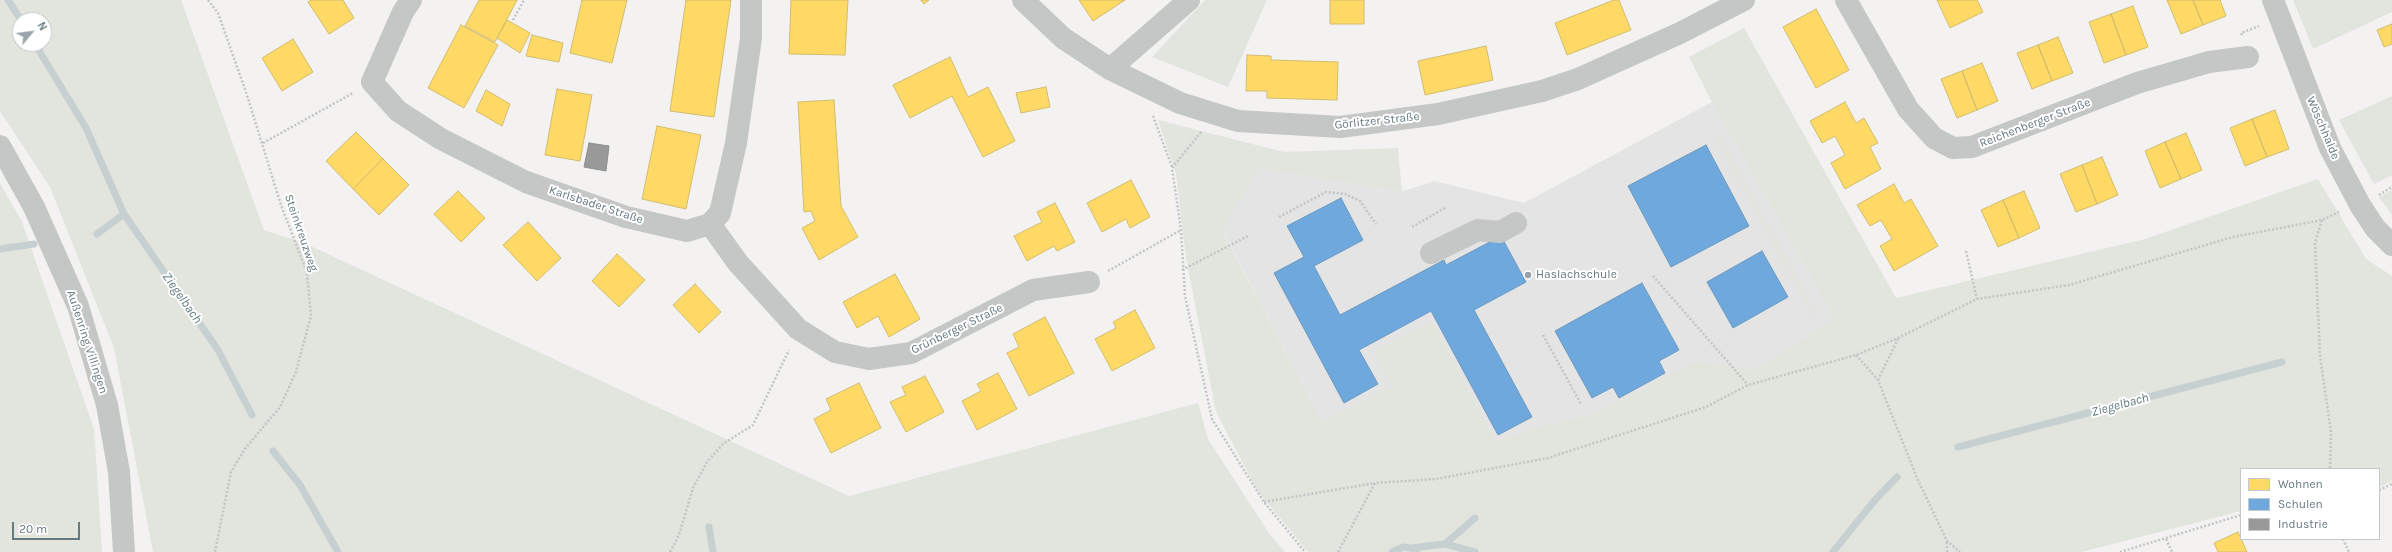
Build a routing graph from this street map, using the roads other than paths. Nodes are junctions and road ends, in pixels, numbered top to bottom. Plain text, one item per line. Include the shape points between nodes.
1 (411, 0) edge
2 (751, 0) edge
3 (1022, 0) edge
4 (1189, 0) edge
5 (1744, 0) edge
6 (1846, 0) edge
7 (2276, 9) edge
8 (2248, 58) road end
9 (1110, 69) junction
10 (0, 146) edge
11 (1516, 223) dead end
12 (710, 224) junction
13 (2392, 245) edge
14 (1430, 253) dead end
15 (1089, 282) road end
16 (124, 552) edge

1 - 12 street, Karlsbader Straße via 403,12 372,82 398,111 441,138 526,182 626,217 687,231
2 - 12 street via 751,38 736,143 720,213
3 - 9 street, Görlitzer Straße via 1063,38
4 - 9 street
5 - 9 street, Görlitzer Straße via 1680,33 1578,79 1542,91 1438,114 1340,127 1238,121 1180,103
6 - 8 street, Reichenberger Straße via 1908,109 1934,138 1953,148 1972,147 2137,83 2209,62
7 - 13 street, Wöschhalde via 2330,148 2360,205 2375,228
10 - 16 street, Außenring Villingen via 34,207 78,306 107,405 119,472
11 - 14 street via 1500,232 1478,230
12 - 15 street, Grünberger Straße via 738,263 798,329 835,352 870,359 911,353 1033,290

